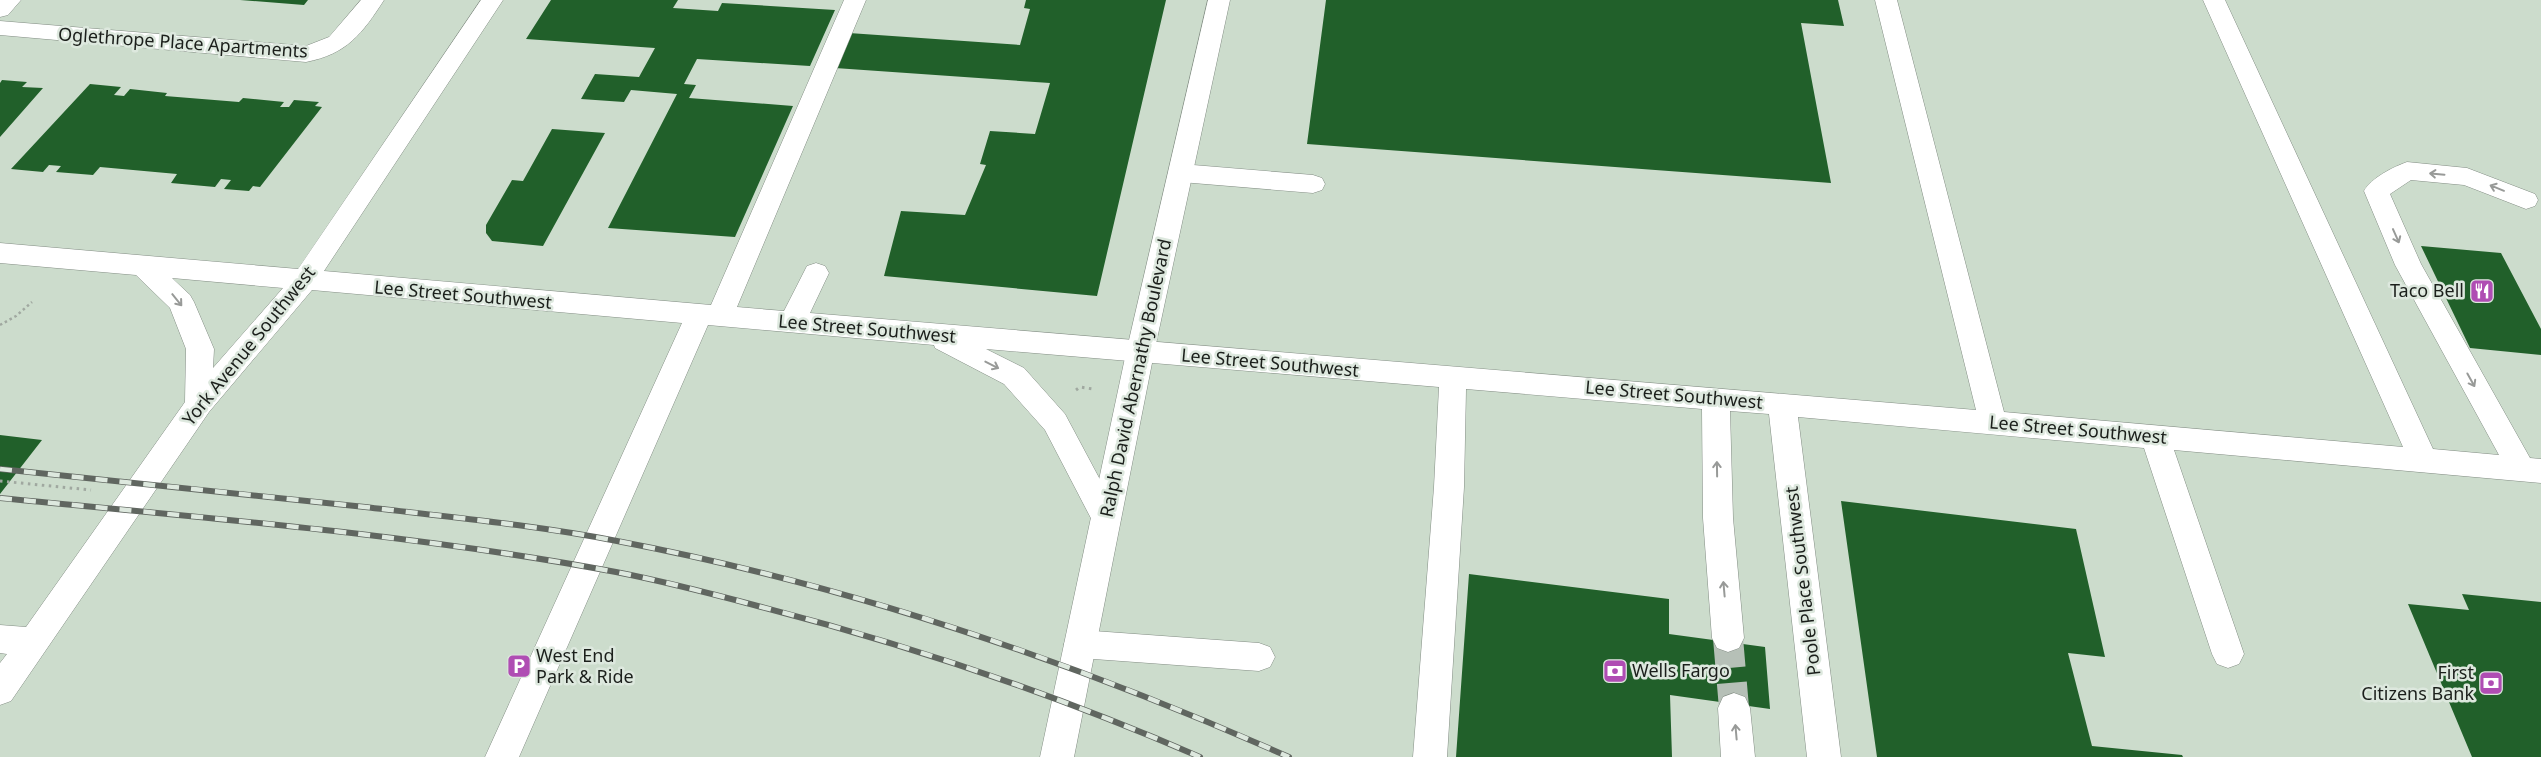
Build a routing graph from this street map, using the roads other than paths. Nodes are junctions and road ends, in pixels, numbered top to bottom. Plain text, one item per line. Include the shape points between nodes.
1 (10, 0) edge
2 (373, 0) edge
3 (492, 0) edge
4 (855, 0) edge
5 (1219, 0) edge
6 (1886, 0) edge
7 (2214, 0) edge
8 (0, 10) edge
9 (0, 28) edge
10 (1181, 173) junction
11 (1313, 184) dead end
12 (2526, 200) dead end
13 (0, 253) edge
14 (143, 266) junction
15 (816, 272) dead end
16 (304, 281) junction
17 (709, 316) junction
18 (792, 323) junction
19 (933, 335) junction
20 (1140, 353) junction
21 (1454, 378) junction
22 (1716, 398) junction
23 (199, 404) junction
24 (1782, 404) junction
25 (1994, 423) junction
26 (2155, 437) junction
27 (2424, 462) junction
28 (2531, 470) edge
29 (1106, 519) junction
30 (1728, 638) tunnel mouth
31 (0, 639) edge
32 (33, 642) junction
33 (1080, 644) junction
34 (2228, 654) dead end
35 (1258, 657) dead end
36 (0, 690) edge
37 (1734, 708) tunnel mouth
38 (502, 757) edge
39 (1057, 757) edge
40 (1430, 757) edge
41 (1738, 757) edge
42 (1824, 757) edge

1 - 8 street
2 - 9 street, Oglethrope Place Apartments via 340,43 322,52 306,54
3 - 16 street, York Avenue Southwest
4 - 17 street
5 - 10 street, Ralph David Abernathy Boulevard
6 - 25 street
7 - 27 street
10 - 11 street
10 - 20 street, Ralph David Abernathy Boulevard
12 -> 28 street via 2468,177 2407,171 2376,191 2408,265
13 - 14 street, Lee Street Southwest
14 - 16 street, Lee Street Southwest
14 -> 23 street via 180,302 200,349
15 - 18 street
16 - 17 street, Lee Street Southwest
16 - 23 street, York Avenue Southwest
17 - 18 street, Lee Street Southwest
17 - 38 street
18 - 19 street, Lee Street Southwest
19 - 20 street, Lee Street Southwest
19 -> 29 street via 1014,376 1055,422
20 - 21 street, Lee Street Southwest
20 - 29 street, Ralph David Abernathy Boulevard
21 - 22 street, Lee Street Southwest
21 - 40 street
22 - 24 street, Lee Street Southwest
30 -> 22 street via 1718,518
23 - 32 street, York Avenue Southwest
24 - 25 street, Lee Street Southwest
24 - 42 street, Poole Place Southwest
25 - 26 street, Lee Street Southwest
26 - 27 street, Lee Street Southwest
26 - 34 street
27 - 28 street, Lee Street Southwest
29 - 33 street, Ralph David Abernathy Boulevard
31 - 32 street
32 - 36 street, York Avenue Southwest
33 - 35 street
33 - 39 street, Ralph David Abernathy Boulevard
41 -> 37 street

